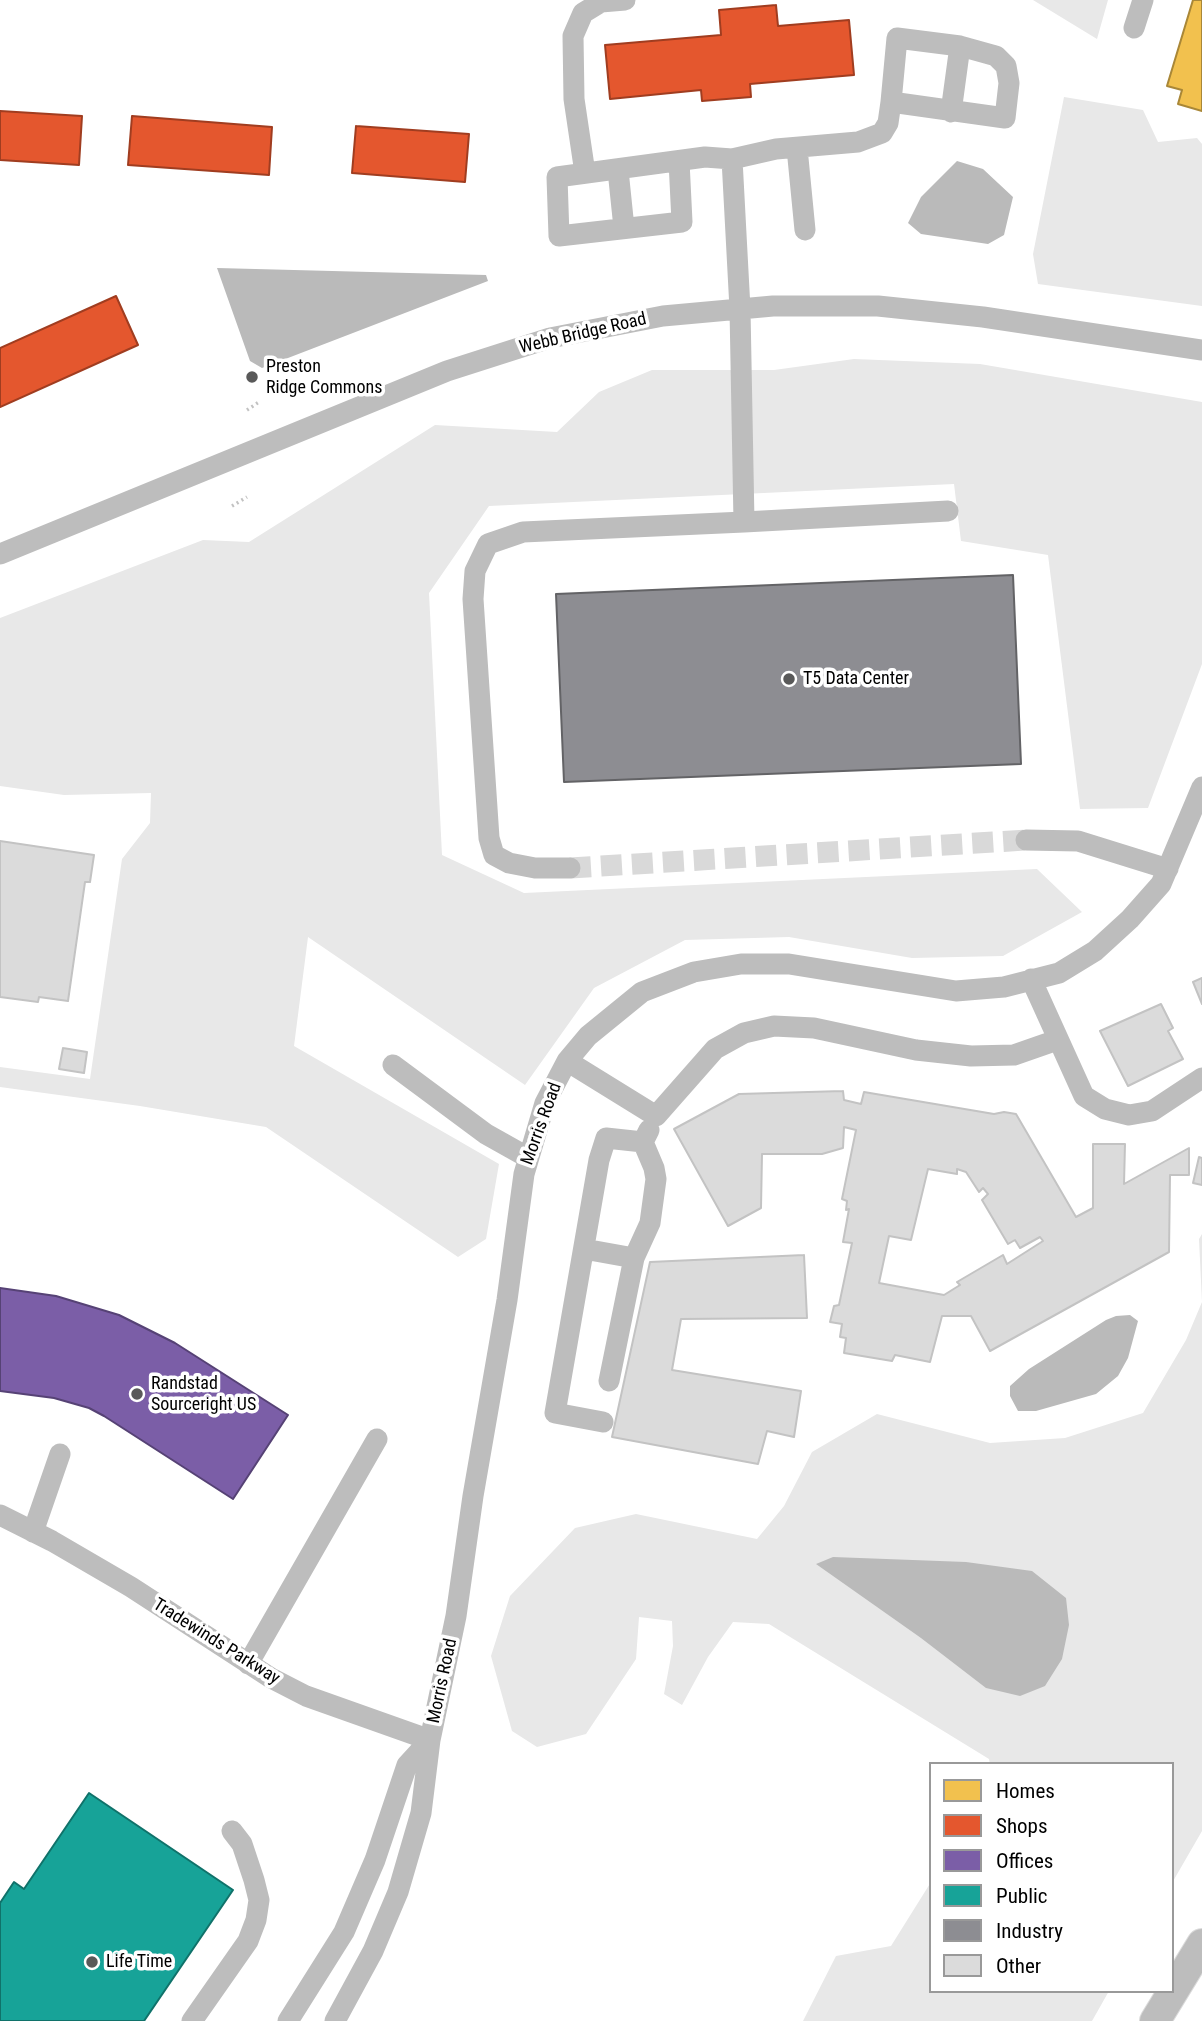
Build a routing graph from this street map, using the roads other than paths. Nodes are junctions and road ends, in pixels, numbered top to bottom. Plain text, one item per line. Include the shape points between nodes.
1 (625, 0) edge
2 (1143, 0) edge
3 (1134, 28) dead end
4 (960, 46) junction
5 (891, 102) junction
6 (951, 112) junction
7 (797, 148) junction
8 (732, 159) junction
9 (679, 161) junction
10 (618, 170) junction
11 (585, 173) junction
12 (624, 228) junction
13 (806, 230) dead end
14 (740, 309) junction
15 (1172, 345) junction
16 (1202, 350) edge
17 (1202, 355) edge
18 (948, 511) dead end
19 (744, 523) junction
20 (0, 554) edge
21 (1202, 787) edge
22 (1026, 841) tunnel mouth
23 (569, 868) tunnel mouth
24 (1168, 869) junction
25 (1031, 979) junction
26 (1058, 1040) junction
27 (567, 1061) junction
28 (393, 1065) dead end
29 (1202, 1078) edge
30 (656, 1116) junction
31 (643, 1142) junction
32 (527, 1157) junction
33 (584, 1250) junction
34 (634, 1258) junction
35 (609, 1381) dead end
36 (603, 1422) dead end
37 (377, 1439) dead end
38 (60, 1454) dead end
39 (4, 1520) edge
40 (33, 1532) junction
41 (248, 1664) junction
42 (430, 1740) junction
43 (232, 1831) dead end
44 (1202, 1944) edge
45 (1174, 1990) edge
46 (1172, 1993) edge
47 (192, 2021) edge
48 (288, 2021) edge
49 (335, 2021) edge
50 (1155, 2021) edge

1 - 11 street via 601,2 583,13 573,36 574,99
2 - 3 street
4 - 5 street via 897,38
4 - 6 street
4 - 6 street via 996,56 1006,66 1005,118
5 - 6 street
5 - 7 street via 882,133 858,142
7 - 8 street
7 - 13 street
8 - 9 street
8 - 14 street
9 - 10 street
9 - 12 street via 682,222
10 - 11 street
10 - 12 street
11 - 12 street via 557,177 559,236
14 - 15 street, Webb Bridge Road via 878,306
14 - 19 street
14 - 20 street, Webb Bridge Road via 663,316 550,338 447,371
15 - 16 street, Webb Bridge Road
15 - 17 street
18 - 19 street
19 - 23 street via 523,532 488,544 475,571 473,599 489,838 494,855 509,863
21 - 24 street, Morris Road
22 - 24 street via 1078,841
24 - 25 street, Morris Road via 1161,884 1130,919 1095,951 1059,973
25 - 26 street
25 - 27 street, Morris Road via 1004,987 956,991 789,964 741,964 694,972 642,992 588,1036
26 - 29 street via 1084,1096 1105,1109 1129,1115 1152,1111
26 - 30 street via 1014,1055 971,1056 916,1050 814,1028 774,1026 744,1033 715,1049
27 - 30 street
27 - 32 street, Morris Road via 545,1102
28 - 32 street via 486,1134
30 - 31 street
31 - 33 street via 606,1139
31 - 34 street via 656,1179 650,1223
32 - 42 street, Morris Road via 456,1616
33 - 34 street
33 - 36 street via 555,1413
34 - 35 street
37 - 41 street
38 - 40 street
39 - 40 street, Tradewinds Parkway
40 - 41 street, Tradewinds Parkway via 131,1587
41 - 42 street, Tradewinds Parkway via 306,1696
42 - 48 street, Morris Road via 407,1765 375,1860 344,1932
42 - 49 street, Morris Road via 421,1813 398,1892
43 - 47 street via 242,1844 254,1880 256,1920 248,1941
44 - 45 highway
46 - 50 highway

